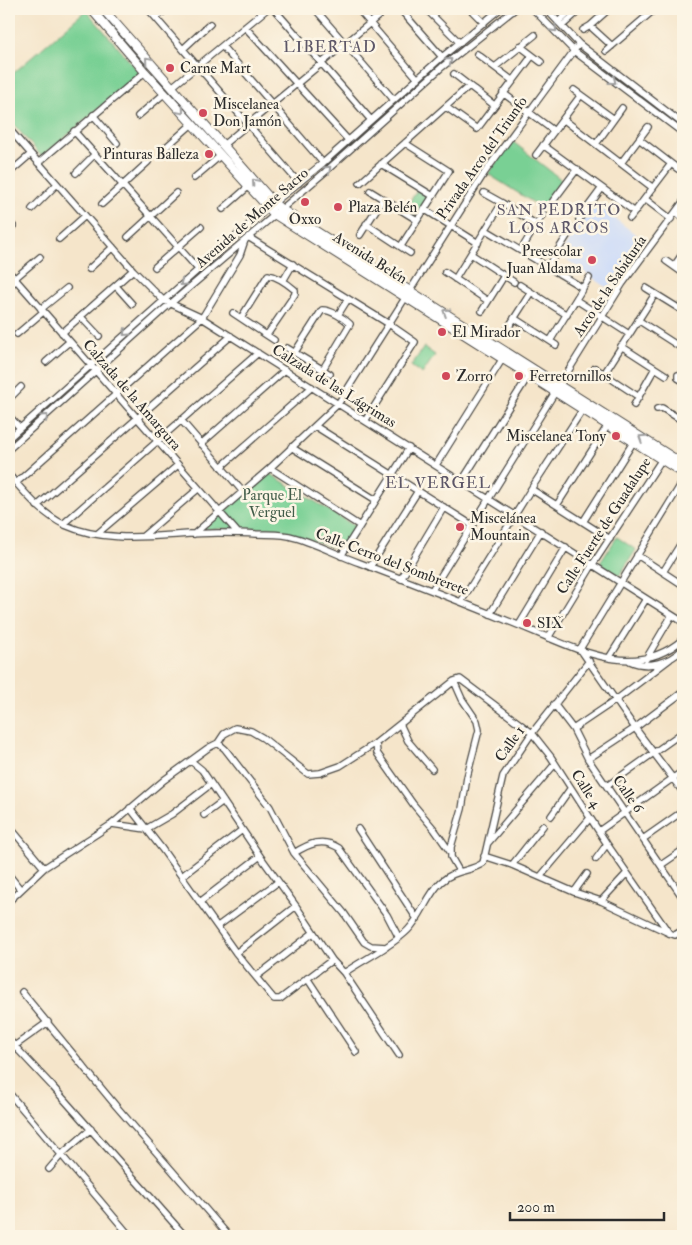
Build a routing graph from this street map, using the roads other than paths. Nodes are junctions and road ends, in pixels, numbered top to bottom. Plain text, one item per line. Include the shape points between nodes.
1 (91, 9) edge
2 (103, 9) edge
3 (148, 9) edge
4 (166, 9) edge
5 (267, 9) edge
6 (274, 9) edge
7 (315, 9) edge
8 (358, 9) edge
9 (387, 9) edge
10 (400, 9) edge
11 (426, 9) edge
12 (470, 9) edge
13 (500, 9) edge
14 (516, 9) edge
15 (533, 9) edge
16 (546, 9) edge
17 (572, 9) edge
18 (581, 9) edge
19 (609, 9) edge
20 (655, 9) edge
21 (156, 18) junction
22 (370, 22) junction
23 (484, 23) junction
24 (210, 24) dead end
25 (560, 24) junction
26 (245, 26) junction
27 (590, 26) junction
28 (583, 30) dead end
29 (534, 35) dead end
30 (346, 43) junction
31 (460, 43) junction
32 (579, 44) junction
33 (222, 46) junction
34 (520, 46) junction
35 (612, 46) junction
36 (183, 48) junction
37 (574, 51) junction
38 (606, 51) dead end
39 (477, 54) dead end
40 (532, 56) junction
41 (442, 58) junction
42 (541, 62) dead end
43 (322, 63) junction
44 (198, 66) junction
45 (494, 67) junction
46 (145, 72) junction
47 (454, 74) dead end
48 (418, 79) junction
49 (513, 81) junction
50 (297, 84) junction
51 (469, 86) junction
52 (172, 87) junction
53 (574, 90) dead end
54 (165, 93) junction
55 (503, 93) junction
56 (581, 95) junction
57 (394, 100) junction
58 (273, 104) junction
59 (494, 105) junction
60 (446, 107) junction
61 (622, 108) dead end
62 (529, 112) junction
63 (93, 115) junction
64 (138, 116) dead end
65 (563, 119) junction
66 (614, 119) junction
67 (370, 120) junction
68 (192, 124) junction
69 (683, 124) edge
70 (248, 125) junction
71 (648, 127) dead end
72 (74, 131) junction
73 (10, 132) edge
74 (554, 132) junction
75 (683, 133) edge
76 (639, 139) junction
77 (348, 140) junction
78 (117, 143) dead end
79 (405, 143) junction
80 (596, 144) junction
81 (223, 145) junction
82 (544, 145) junction
83 (166, 148) dead end
84 (31, 154) junction
85 (95, 154) junction
86 (536, 155) dead end
87 (220, 156) junction
88 (148, 162) dead end
89 (323, 162) junction
90 (38, 163) junction
91 (620, 163) junction
92 (382, 164) junction
93 (671, 164) junction
94 (576, 169) junction
95 (678, 169) dead end
96 (9, 173) edge
97 (76, 173) dead end
98 (194, 178) dead end
99 (299, 183) junction
100 (360, 183) dead end
101 (58, 184) junction
102 (124, 184) junction
103 (248, 187) junction
104 (602, 188) junction
105 (653, 188) junction
106 (370, 192) dead end
107 (176, 193) dead end
108 (484, 193) dead end
109 (433, 196) junction
110 (645, 198) junction
111 (382, 199) junction
112 (553, 201) dead end
113 (683, 202) edge
114 (274, 203) junction
115 (102, 204) dead end
116 (502, 204) junction
117 (32, 209) dead end
118 (223, 209) dead end
119 (281, 209) junction
120 (424, 209) junction
121 (271, 211) junction
122 (635, 212) junction
123 (676, 212) junction
124 (543, 214) dead end
125 (86, 216) junction
126 (151, 216) junction
127 (630, 218) dead end
128 (683, 218) edge
129 (579, 219) dead end
130 (671, 219) junction
131 (417, 220) junction
132 (366, 224) junction
133 (451, 225) junction
134 (537, 226) junction
135 (201, 227) dead end
136 (572, 228) dead end
137 (486, 230) junction
138 (360, 235) dead end
139 (128, 237) dead end
140 (246, 238) junction
141 (59, 239) dead end
142 (478, 243) junction
143 (112, 246) junction
144 (401, 246) junction
145 (178, 247) junction
146 (521, 250) junction
147 (410, 253) dead end
148 (683, 253) edge
149 (471, 254) junction
150 (40, 258) dead end
151 (666, 261) dead end
152 (293, 264) junction
153 (548, 266) junction
154 (674, 266) junction
155 (155, 267) dead end
156 (89, 269) dead end
157 (198, 269) junction
158 (133, 270) junction
159 (9, 272) edge
160 (444, 272) dead end
161 (683, 273) edge
162 (504, 276) junction
163 (589, 278) dead end
164 (455, 279) junction
165 (15, 280) junction
166 (283, 281) junction
167 (116, 286) junction
168 (9, 287) edge
169 (67, 288) dead end
170 (583, 288) junction
171 (646, 288) dead end
172 (407, 292) junction
173 (531, 292) junction
174 (655, 294) junction
175 (348, 299) junction
176 (163, 300) junction
177 (576, 300) junction
178 (488, 301) junction
179 (172, 303) junction
180 (132, 304) dead end
181 (42, 310) junction
182 (482, 311) dead end
183 (683, 312) edge
184 (233, 313) dead end
185 (338, 315) junction
186 (567, 315) junction
187 (81, 317) junction
188 (202, 318) junction
189 (241, 318) junction
190 (514, 318) junction
191 (602, 318) junction
192 (638, 320) junction
193 (389, 324) junction
194 (508, 328) dead end
195 (62, 333) junction
196 (17, 334) dead end
197 (629, 334) junction
198 (267, 335) junction
199 (99, 336) dead end
200 (231, 336) junction
201 (274, 340) dead end
202 (550, 341) junction
203 (69, 342) junction
204 (556, 345) dead end
205 (621, 346) junction
206 (287, 348) dead end
207 (683, 349) edge
208 (295, 352) junction
209 (258, 353) junction
210 (503, 358) junction
211 (46, 362) dead end
212 (90, 366) junction
213 (595, 368) dead end
214 (656, 368) junction
215 (323, 369) junction
216 (285, 370) junction
217 (95, 372) junction
218 (330, 374) dead end
219 (604, 374) junction
220 (529, 375) junction
221 (666, 375) dead end
222 (678, 376) dead end
223 (683, 381) edge
224 (22, 387) dead end
225 (312, 387) junction
226 (558, 389) junction
227 (116, 395) junction
228 (639, 397) junction
229 (9, 399) edge
230 (338, 404) junction
231 (634, 405) dead end
232 (583, 409) junction
233 (657, 409) dead end
234 (9, 416) edge
235 (137, 419) junction
236 (181, 420) junction
237 (365, 421) junction
238 (683, 421) edge
239 (608, 425) junction
240 (315, 426) junction
241 (20, 428) junction
242 (9, 438) edge
243 (157, 442) junction
244 (634, 442) junction
245 (201, 444) junction
246 (291, 447) junction
247 (409, 448) junction
248 (9, 449) edge
249 (664, 456) junction
250 (683, 464) edge
251 (178, 465) junction
252 (436, 465) junction
253 (221, 467) junction
254 (270, 468) junction
255 (683, 473) edge
256 (392, 474) junction
257 (9, 476) edge
258 (683, 481) edge
259 (462, 482) junction
260 (16, 483) junction
261 (198, 488) junction
262 (531, 489) junction
263 (418, 491) junction
264 (243, 492) junction
265 (488, 498) junction
266 (376, 500) junction
267 (37, 506) junction
268 (557, 506) junction
269 (444, 507) junction
270 (219, 513) junction
271 (515, 515) junction
272 (583, 522) junction
273 (64, 524) junction
274 (472, 525) junction
275 (360, 526) junction
276 (541, 532) junction
277 (238, 533) junction
278 (97, 534) junction
279 (194, 534) junction
280 (143, 536) junction
281 (610, 539) junction
282 (683, 540) edge
283 (566, 547) junction
284 (637, 555) junction
285 (341, 556) junction
286 (593, 564) junction
287 (370, 567) junction
288 (663, 572) junction
289 (400, 579) junction
290 (620, 582) junction
291 (683, 585) edge
292 (432, 590) junction
293 (646, 599) junction
294 (462, 602) junction
295 (490, 614) junction
296 (672, 615) junction
297 (683, 622) edge
298 (519, 625) junction
299 (548, 638) junction
300 (683, 639) edge
301 (580, 649) junction
302 (683, 650) edge
303 (609, 658) junction
304 (646, 659) junction
305 (670, 660) junction
306 (628, 661) junction
307 (589, 662) junction
308 (457, 680) junction
309 (683, 692) edge
310 (616, 700) junction
311 (554, 704) junction
312 (400, 724) junction
313 (635, 728) junction
314 (573, 729) junction
315 (683, 732) edge
316 (532, 733) junction
317 (218, 743) junction
318 (376, 743) junction
319 (654, 753) junction
320 (588, 759) junction
321 (191, 761) junction
322 (556, 764) junction
323 (432, 769) dead end
324 (683, 771) edge
325 (673, 779) junction
326 (211, 784) junction
327 (607, 786) junction
328 (570, 789) junction
329 (683, 792) edge
330 (223, 801) junction
331 (130, 808) junction
332 (683, 811) edge
333 (626, 812) junction
334 (204, 815) dead end
335 (550, 816) dead end
336 (590, 818) junction
337 (112, 824) junction
338 (9, 826) edge
339 (543, 826) dead end
340 (358, 829) dead end
341 (146, 830) junction
342 (242, 830) junction
343 (599, 831) junction
344 (643, 839) junction
345 (487, 844) junction
346 (607, 844) junction
347 (683, 850) edge
348 (294, 853) junction
349 (451, 854) junction
350 (260, 856) junction
351 (484, 856) junction
352 (596, 859) dead end
353 (512, 865) junction
354 (661, 865) junction
355 (44, 868) junction
356 (459, 871) junction
357 (627, 873) junction
358 (587, 874) dead end
359 (9, 876) edge
360 (182, 876) junction
361 (540, 877) junction
362 (278, 882) junction
363 (20, 889) junction
364 (680, 889) edge
365 (574, 892) junction
366 (683, 898) edge
367 (9, 901) edge
368 (601, 901) junction
369 (200, 902) junction
370 (296, 906) junction
371 (417, 920) junction
372 (218, 926) junction
373 (683, 930) edge
374 (313, 933) junction
375 (669, 933) junction
376 (399, 938) junction
377 (386, 947) junction
378 (236, 952) junction
379 (332, 960) junction
380 (344, 973) junction
381 (257, 976) junction
382 (307, 978) junction
383 (22, 992) dead end
384 (48, 1022) junction
385 (9, 1040) edge
386 (15, 1046) junction
387 (9, 1050) edge
388 (356, 1052) dead end
389 (399, 1055) dead end
390 (9, 1093) edge
391 (90, 1129) junction
392 (62, 1154) junction
393 (49, 1169) dead end
394 (130, 1236) edge
395 (185, 1236) edge
396 (229, 1236) edge

1 - 46 main road, Avenida Belén
52 -> 2 main road, Avenida Belén
3 - 21 street
4 - 21 street
5 - 26 street
6 - 43 street
7 - 30 street
8 - 22 street
9 - 22 street
10 - 41 street
11 - 31 street
12 - 23 street
13 - 23 street, Avenida de Monte Sacro
119 -> 14 street, Avenida de Monte Sacro via 442,67
15 -> 37 street
16 - 25 street
17 - 25 street
18 - 25 street
19 - 27 street
20 - 35 street
21 - 36 street
22 - 30 street
22 - 48 street
23 - 31 street, Avenida de Monte Sacro
24 - 36 street
25 - 32 street
26 - 33 street
26 - 50 street
27 - 28 street
27 - 35 street
29 - 34 street
30 - 43 street
30 - 57 street
31 - 41 street, Avenida de Monte Sacro
32 - 37 street, Privada Arco del Triunfo
32 - 69 street
33 - 44 street
33 - 58 street
34 - 40 street
34 - 45 street
35 - 38 street
36 - 44 street
37 - 62 street, Privada Arco del Triunfo
37 -> 75 street
39 - 45 street
40 - 42 street
40 - 49 street
41 - 48 street, Avenida de Monte Sacro
43 - 50 street
43 - 67 street
44 - 52 street
44 - 70 street
45 - 49 street
46 - 54 main road, Avenida Belén
46 - 63 street
47 - 51 street
48 - 57 street, Avenida de Monte Sacro
49 - 55 street
50 - 58 street
50 - 77 street
51 - 59 street
51 - 60 street
52 - 81 main road, Avenida Belén
53 - 56 street
54 - 64 street
54 -> 68 main road, Avenida Belén
55 - 59 street
55 - 62 street
56 - 65 street
56 - 66 street
57 - 67 street, Avenida de Monte Sacro
58 - 70 street
58 - 89 street
59 - 60 street via 477,130
60 - 79 street
61 - 66 street
62 - 74 street
62 - 133 street, Privada Arco del Triunfo
63 - 72 street
63 - 78 street
65 - 74 street
65 - 80 street
66 - 80 street
67 - 77 street, Avenida de Monte Sacro
68 - 83 street
68 - 87 main road, Avenida Belén
70 - 81 street
70 - 99 street
71 - 76 street
72 - 85 street
72 - 90 street
73 - 84 street, Calzada de las Lágrimas
74 - 82 street
76 - 91 street
76 - 93 street
77 - 89 street, Avenida de Monte Sacro
79 - 92 street
79 - 109 street via 449,171
80 - 91 street
114 -> 81 main road, Avenida Belén
82 - 86 street
82 - 94 street
84 - 90 street, Calzada de las Lágrimas
84 - 96 street
85 - 97 street
85 - 102 street
87 - 98 street
87 - 103 main road, Avenida Belén
88 - 102 street
89 - 99 street, Avenida de Monte Sacro
90 - 101 street, Calzada de las Lágrimas
91 - 105 street
92 - 100 street
92 - 109 street
93 - 95 street
93 - 105 street
94 - 104 street
94 - 112 street
99 - 114 street, Avenida de Monte Sacro
101 - 117 street
101 - 125 street, Calzada de las Lágrimas
102 - 115 street
102 - 126 street
103 - 118 street
103 - 121 main road, Avenida Belén
104 - 122 street
104 - 129 street
105 - 110 street
106 - 111 street
107 - 126 street
108 - 116 street
109 - 120 street
110 - 122 street
110 - 130 street
111 - 131 street
111 - 132 street
113 - 123 street, Arco de la Sabiduría
114 - 119 main road, Avenida Belén
114 - 121 street, Avenida de Monte Sacro
116 - 134 street
116 - 137 street
119 - 121 street, Avenida de Monte Sacro
119 - 172 main road, Avenida Belén
120 - 131 street
120 - 133 street
121 - 140 street, Avenida de Monte Sacro
121 - 157 street, Avenida de Monte Sacro
121 - 172 main road, Avenida Belén
122 - 127 street
123 - 128 street
123 - 130 street, Arco de la Sabiduría
124 - 134 street
125 - 141 street
125 - 143 street, Calzada de las Lágrimas
126 - 139 street
126 - 145 street
130 - 191 street, Arco de la Sabiduría via 623,283
131 - 144 street
132 - 138 street
132 - 144 street
133 - 142 street
133 - 172 street, Privada Arco del Triunfo
134 - 146 street
135 - 145 street
136 - 153 street
137 - 142 street
137 - 146 street
140 - 152 street
140 - 179 street, Avenida de Monte Sacro
140 - 188 street via 240,255
142 - 149 street
143 - 156 street
143 - 158 street, Calzada de las Lágrimas
144 - 147 street
145 - 155 street
145 - 157 street
146 - 153 street
148 - 154 street
149 - 162 street
149 - 164 street
150 - 165 street
151 - 154 street
152 - 166 street
152 - 175 street
153 - 170 street
154 - 161 street
157 -> 176 street, Avenida de Monte Sacro
158 - 167 street
158 - 176 street, Calzada de las Lágrimas
159 - 165 street, Calzada de la Amargura
160 - 164 street
162 - 173 street
162 - 178 street
163 - 170 street
164 - 178 street
165 - 168 street
165 - 181 street, Calzada de la Amargura
166 - 189 street via 268,274
166 - 198 street via 295,292
167 - 180 street
167 - 187 street
169 - 181 street
170 - 177 street
171 - 174 street
172 - 193 street, Privada Arco del Triunfo
172 - 210 main road, Avenida Belén
226 -> 172 main road, Avenida Belén
173 - 186 street
173 - 190 street
174 - 183 street
174 - 192 street
175 - 185 street
175 - 193 street
176 - 179 street, Calzada de las Lágrimas
176 -> 212 street, Avenida de Monte Sacro
177 - 186 street
177 - 191 street
178 - 182 street
179 - 188 street, Calzada de las Lágrimas
179 - 217 street, Avenida de Monte Sacro
181 - 195 street, Calzada de la Amargura
181 - 196 street
184 - 189 street
185 - 208 street via 322,310
185 - 215 street via 350,324
186 - 202 street
187 - 195 street
187 - 199 street
188 - 200 street, Calzada de las Lágrimas
188 - 227 street
189 - 198 street
190 - 194 street
190 - 202 street
191 - 197 street
191 - 226 street, Arco de la Sabiduría
192 - 197 street
192 - 207 street
193 - 230 street, Privada Arco del Triunfo
193 - 237 street via 415,342
195 - 203 street, Calzada de la Amargura
197 - 205 street
198 - 201 street
200 - 209 street, Calzada de las Lágrimas
200 - 235 street
202 - 204 street
203 - 211 street
203 - 212 street, Calzada de la Amargura
205 - 214 street
205 - 219 street
206 - 208 street
208 - 215 street
209 - 216 street, Calzada de las Lágrimas
209 - 236 street
210 - 220 main road, Avenida Belén
210 - 252 street
212 - 217 street, Calzada de la Amargura
212 - 241 street, Avenida de Monte Sacro
213 - 219 street
214 - 221 street
214 - 228 street
215 - 218 street
216 - 225 street, Calzada de las Lágrimas
216 - 245 street
217 - 227 street, Calzada de la Amargura
248 -> 217 street, Avenida de Monte Sacro
219 - 228 street
220 - 226 main road, Avenida Belén
220 - 259 street
222 - 223 street
224 - 229 street
225 - 230 street, Calzada de las Lágrimas
225 - 253 street
226 - 232 main road, Avenida Belén
249 -> 226 main road, Avenida Belén
226 - 265 street, Arco de la Sabiduría
227 - 235 street, Calzada de la Amargura
227 - 260 street
228 - 231 street
230 - 237 street, Calzada de las Lágrimas
230 - 240 street, Privada Arco del Triunfo
232 - 239 main road, Avenida Belén
232 - 262 street
233 - 238 street via 662,408
234 - 241 street
235 - 243 street, Calzada de la Amargura
235 - 267 street
236 - 243 street
236 - 245 street
237 - 247 street, Calzada de las Lágrimas
239 - 244 main road, Avenida Belén
239 - 268 street
240 - 246 street, Privada Arco del Triunfo
240 - 256 street
241 - 242 street, Avenida de Monte Sacro
243 - 251 street, Calzada de la Amargura
243 - 273 street
244 - 249 main road, Avenida Belén
244 - 272 street
245 - 253 street
246 - 254 street, Privada Arco del Triunfo
246 - 266 street
247 - 252 street, Calzada de las Lágrimas
247 - 256 street
249 - 250 main road, Avenida Belén
249 - 255 main road, Avenida Belén
249 - 281 street, Calle Fuerte de Guadalupe
251 - 261 street, Calzada de la Amargura
251 - 278 street
252 - 259 street, Calzada de las Lágrimas
253 - 264 street
254 - 264 street, Privada Arco del Triunfo
254 - 275 street
256 - 263 street
256 - 266 street
257 - 260 street, Calle Cerro del Sombrerete
258 - 284 street
259 - 265 street, Calzada de las Lágrimas
260 - 267 street, Calle Cerro del Sombrerete
261 - 270 street, Calzada de la Amargura
261 - 280 street
262 - 268 street
262 - 271 street
263 - 269 street
263 - 287 street
264 - 270 street, Privada Arco del Triunfo
265 - 271 street, Calzada de las Lágrimas
265 - 274 street, Arco de la Sabiduría
266 - 275 street
267 - 273 street, Calle Cerro del Sombrerete
268 - 272 street
269 - 274 street
269 - 289 street
270 - 277 street, Calzada de la Amargura
270 - 279 street, Privada Arco del Triunfo
271 - 276 street, Calzada de las Lágrimas
271 - 294 street
272 - 281 street
273 - 278 street, Calle Cerro del Sombrerete
274 - 292 street, Arco de la Sabiduría
275 - 285 street
276 - 283 street, Calzada de las Lágrimas
276 - 295 street
277 - 279 street, Calle Cerro del Sombrerete
277 - 285 street, Calle Cerro del Sombrerete via 290,536
278 - 280 street, Calle Cerro del Sombrerete
279 - 280 street, Calle Cerro del Sombrerete
281 - 286 street, Calle Fuerte de Guadalupe
282 - 288 street
283 - 286 street, Calzada de las Lágrimas
283 - 298 street
284 - 288 street
284 - 290 street
285 - 287 street, Calle Cerro del Sombrerete
286 - 290 street, Calzada de las Lágrimas
286 - 299 street, Calle Fuerte de Guadalupe
287 - 289 street, Calle Cerro del Sombrerete
288 - 291 street
289 - 292 street, Calle Cerro del Sombrerete
290 - 293 street, Calzada de las Lágrimas
290 - 301 street
292 - 294 street, Calle Cerro del Sombrerete
293 - 296 street, Calzada de las Lágrimas
293 - 303 street
294 - 295 street, Calle Cerro del Sombrerete
295 - 298 street, Calle Cerro del Sombrerete
296 - 297 street, Calzada de las Lágrimas
296 - 304 street
298 - 299 street, Calle Cerro del Sombrerete
299 - 301 street, Calle Cerro del Sombrerete
300 - 304 street, Calle Cerro del Sombrerete via 664,653
301 - 303 street, Calle Cerro del Sombrerete
301 - 307 street
302 - 305 street, Calle Cerro del Sombrerete
303 - 306 street, Calle Cerro del Sombrerete
304 - 306 street, Calle Cerro del Sombrerete
305 - 306 street, Calle Cerro del Sombrerete via 644,665
305 - 310 street
307 - 310 street
307 - 311 street, Calle 1
308 - 312 street
308 - 316 street, Calle 4
308 - 349 street via 462,699 477,720 479,730
309 - 313 street
310 - 313 street
310 - 314 street
311 - 314 street, Calle 6
311 - 316 street, Calle 1
312 - 318 street
312 - 323 street via 408,741
313 - 319 street
313 - 320 street
314 - 320 street, Calle 6
315 - 319 street
316 - 322 street, Calle 4
316 - 345 street, Calle 1 via 503,776
317 - 318 street via 224,734 236,728 251,731 308,774 340,766
317 - 321 street
317 - 348 street via 270,807
318 - 349 street via 377,753
319 - 325 street
319 - 327 street
320 - 327 street, Calle 6
321 - 326 street
321 - 331 street
322 - 328 street, Calle 4
322 - 345 street
324 - 325 street
325 - 329 street
325 - 333 street
326 - 330 street
326 - 341 street
327 - 333 street, Calle 6
328 - 335 street
328 - 336 street, Calle 4
330 - 334 street
330 - 342 street
331 - 337 street
331 - 341 street
332 - 344 street
333 - 343 street
333 - 344 street, Calle 6
336 - 343 street, Calle 4
336 - 361 street
337 - 341 street
337 - 355 street
338 - 355 street
339 - 353 street
340 - 371 street
341 - 360 street
342 - 350 street
342 - 360 street
343 - 346 street, Calle 4
344 - 354 street, Calle 6
345 - 351 street, Calle 1
346 - 352 street
346 - 357 street, Calle 4
347 - 354 street
348 - 376 street via 313,843 333,844 339,848 388,915
348 - 377 street via 364,942
349 - 356 street
350 - 362 street
350 - 369 street
351 - 353 street
351 - 356 street via 480,865
353 - 361 street
354 - 364 street, Calle 6
355 - 363 street
356 - 371 street via 440,883
357 - 368 street
357 - 375 street, Calle 4
358 - 365 street
359 - 363 street
360 - 369 street
361 - 365 street
362 - 370 street
362 - 372 street
363 - 367 street
364 - 366 street, Calle 6
365 - 368 street
368 - 375 street
369 - 372 street
370 - 374 street
370 - 378 street
371 - 376 street
372 - 378 street
373 - 375 street via 675,935
374 - 379 street
374 - 381 street
376 - 377 street
377 - 380 street
378 - 381 street
379 - 380 street
379 - 382 street
380 - 389 street
381 - 382 street via 276,1000
382 - 388 street
383 - 384 street
384 - 386 street
384 - 396 street
385 - 386 street
386 - 387 street
386 - 391 street
390 - 392 street
391 - 392 street
391 - 395 street
392 - 393 street
392 - 394 street

